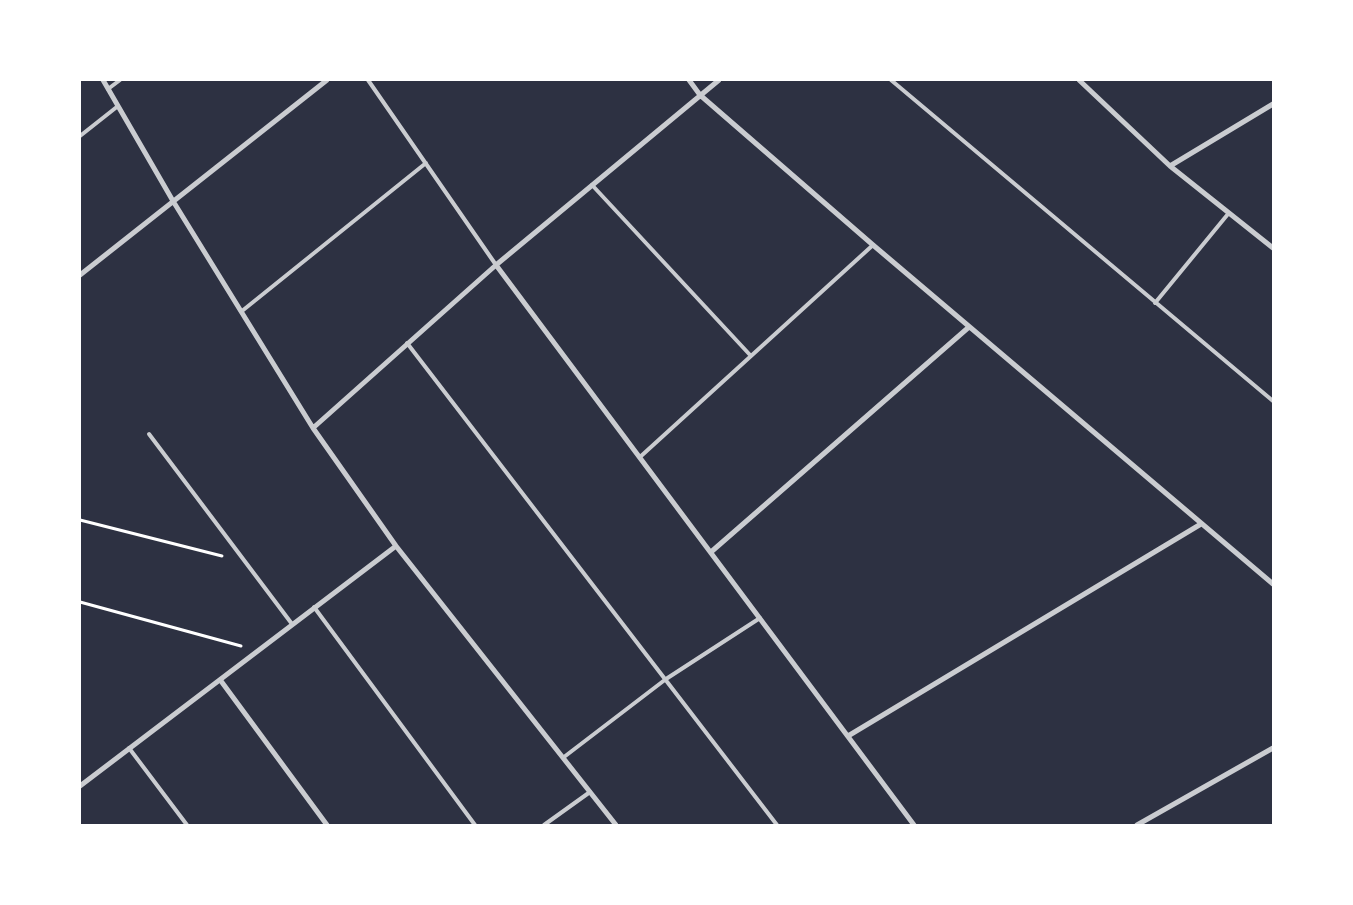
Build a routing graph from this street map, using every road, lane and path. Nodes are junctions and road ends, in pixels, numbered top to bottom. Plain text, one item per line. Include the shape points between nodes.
1 (103, 80) edge
2 (120, 80) edge
3 (327, 80) edge
4 (368, 80) edge
5 (689, 80) edge
6 (719, 80) edge
7 (891, 80) edge
8 (1079, 80) edge
9 (108, 89) junction
10 (700, 95) junction
11 (1273, 104) edge
12 (118, 106) junction
13 (80, 136) edge
14 (426, 163) junction
15 (1170, 166) junction
16 (592, 185) junction
17 (174, 201) junction
18 (1228, 214) junction
19 (874, 246) junction
20 (1273, 248) edge
21 (496, 265) junction
22 (80, 275) edge
23 (1155, 303) junction
24 (242, 311) junction
25 (969, 328) junction
26 (407, 343) junction
27 (751, 356) junction
28 (1273, 401) edge
29 (313, 428) junction
30 (149, 434) dead end
31 (640, 456) junction
32 (80, 520) edge
33 (1200, 524) junction
34 (396, 546) junction
35 (711, 552) junction
36 (241, 556) junction
37 (1273, 584) edge
38 (80, 602) edge
39 (314, 608) junction
40 (760, 618) junction
41 (292, 624) junction
42 (252, 655) junction
43 (666, 679) junction
44 (221, 681) junction
45 (848, 736) junction
46 (129, 748) junction
47 (1273, 748) edge
48 (564, 757) junction
49 (80, 786) edge
50 (590, 792) junction
51 (187, 825) edge
52 (327, 825) edge
53 (475, 825) edge
54 (544, 825) edge
55 (616, 825) edge
56 (777, 825) edge
57 (914, 825) edge
58 (1137, 825) edge

1 - 9 street
2 - 9 lane
3 - 17 street
4 - 14 lane
5 - 10 street
6 - 10 street
7 - 23 lane
8 - 15 street
9 - 12 street
10 - 16 street
10 - 19 street
11 - 15 street
12 - 13 lane
12 - 17 street
14 - 21 lane
14 - 24 lane
15 - 18 street
16 - 21 street
16 - 27 lane
17 - 22 street
17 - 24 street
18 - 20 street
18 - 23 lane
19 - 25 street
19 - 27 lane
21 - 26 street
21 - 31 street
23 - 28 lane
24 - 29 street
25 - 33 street
25 - 35 street
26 - 29 street
26 - 43 lane
27 - 31 lane
29 - 34 street
30 - 36 lane
31 - 35 street
32 - 36 path via 227,558
33 - 37 street
33 - 45 street
34 - 39 street
34 - 48 street
35 - 40 street
36 - 41 lane
38 - 42 path via 238,645
39 - 41 street
39 - 53 lane
40 - 43 lane
40 - 45 street
41 - 42 street
42 - 44 street
43 - 48 lane
43 - 56 lane
44 - 46 street
44 - 52 street
45 - 57 street
46 - 49 street
46 - 51 lane
47 - 58 street
48 - 50 street
50 - 54 lane
50 - 55 street

